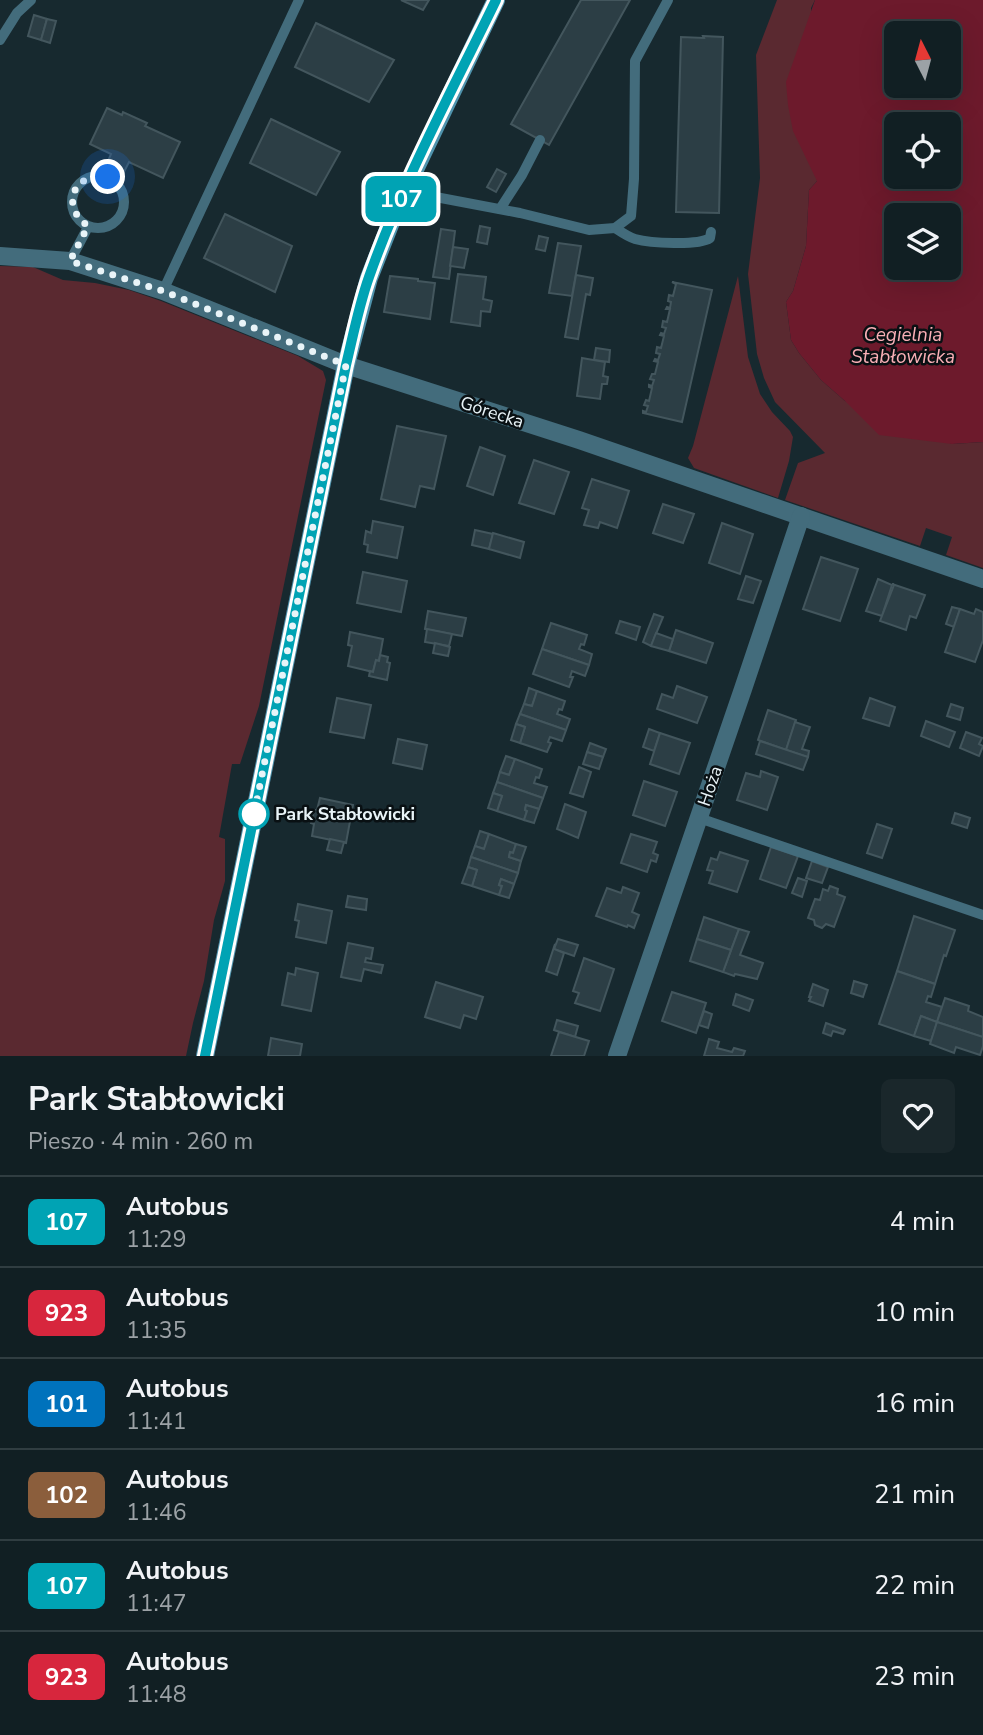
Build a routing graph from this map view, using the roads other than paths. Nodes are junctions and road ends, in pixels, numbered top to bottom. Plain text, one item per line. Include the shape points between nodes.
1 (31, 0) edge
2 (299, 0) edge
3 (496, 0) edge
4 (667, 0) edge
5 (0, 40) edge
6 (540, 140) dead end
7 (404, 191) junction
8 (500, 209) junction
9 (88, 226) junction
10 (615, 228) junction
11 (710, 232) dead end
12 (0, 256) edge
13 (70, 261) junction
14 (163, 291) junction
15 (346, 365) junction
16 (801, 516) junction
17 (983, 579) edge
18 (699, 818) junction
19 (983, 915) edge
20 (205, 1056) edge
21 (617, 1056) edge

1 - 5 lane
2 - 14 lane
3 - 7 street
4 - 10 lane via 635,61 631,216
6 - 8 lane
7 - 8 lane
7 - 15 street via 369,278
8 - 10 lane via 589,230
9 - 9 lane via 108,227 123,214 123,192 108,177 88,178 74,192 74,212
9 - 13 lane
10 - 11 lane via 634,239 671,243 705,242
12 - 13 street, Górecka
13 - 14 street, Górecka
14 - 15 street, Górecka
15 - 16 street, Górecka
15 - 20 street
16 - 17 street, Górecka
16 - 18 street, Hoża
18 - 19 lane
18 - 21 street, Hoża

